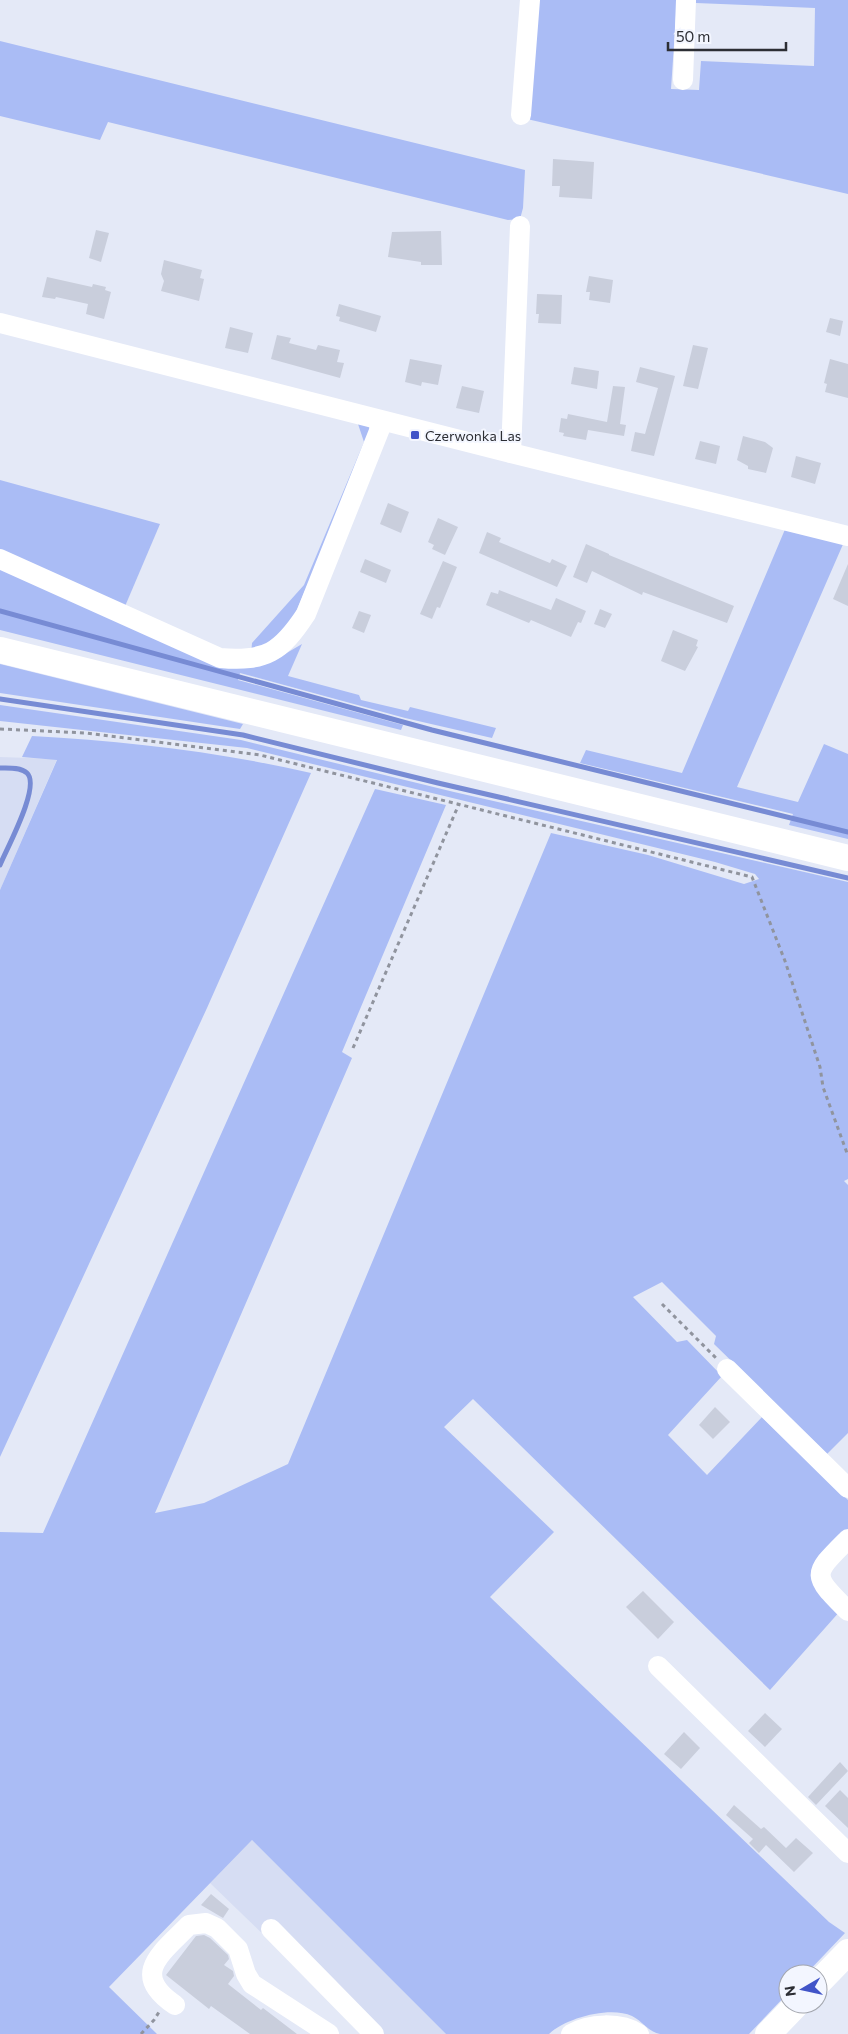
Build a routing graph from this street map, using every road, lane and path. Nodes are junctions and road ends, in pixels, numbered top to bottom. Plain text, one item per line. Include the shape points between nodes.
1 (530, 0) edge
2 (686, 0) edge
3 (683, 80) dead end
4 (521, 115) dead end
5 (520, 226) dead end
6 (0, 323) edge
7 (383, 421) junction
8 (511, 453) junction
9 (848, 536) edge
10 (0, 560) edge
11 (0, 650) edge
12 (0, 729) edge
13 (459, 804) junction
14 (848, 858) edge
15 (354, 1048) dead end
16 (848, 1156) edge
17 (662, 1304) dead end
18 (727, 1369) joint
19 (848, 1488) edge
20 (848, 1539) edge
21 (848, 1611) edge
22 (658, 1666) dead end
23 (848, 1853) edge
24 (271, 1929) dead end
25 (848, 1952) edge
26 (828, 1973) edge
27 (171, 2001) joint
28 (349, 2011) junction
29 (787, 2014) edge
30 (141, 2034) edge
31 (328, 2034) edge
32 (374, 2034) edge
33 (571, 2034) edge
34 (639, 2034) edge
35 (768, 2034) edge

1 - 4 street
2 - 3 street
5 - 8 street
6 - 7 street
7 - 8 street
7 - 10 street via 306,614 290,639 270,653 244,660 220,658
8 - 9 street
11 - 14 main road
12 - 13 path via 86,734 260,755
13 - 15 path
13 - 16 path via 752,877 785,961 820,1067 823,1087
17 - 18 path
18 - 19 street
20 - 21 street via 823,1564 820,1572 822,1584
22 - 23 street
24 - 28 street
25 - 26 main road
27 - 30 path
27 - 31 street via 152,1980 151,1970 155,1961 189,1925 206,1923 217,1928 238,1949 252,1984
28 - 31 street
28 - 32 street
29 - 35 main road
33 - 34 street via 580,2029 606,2025

